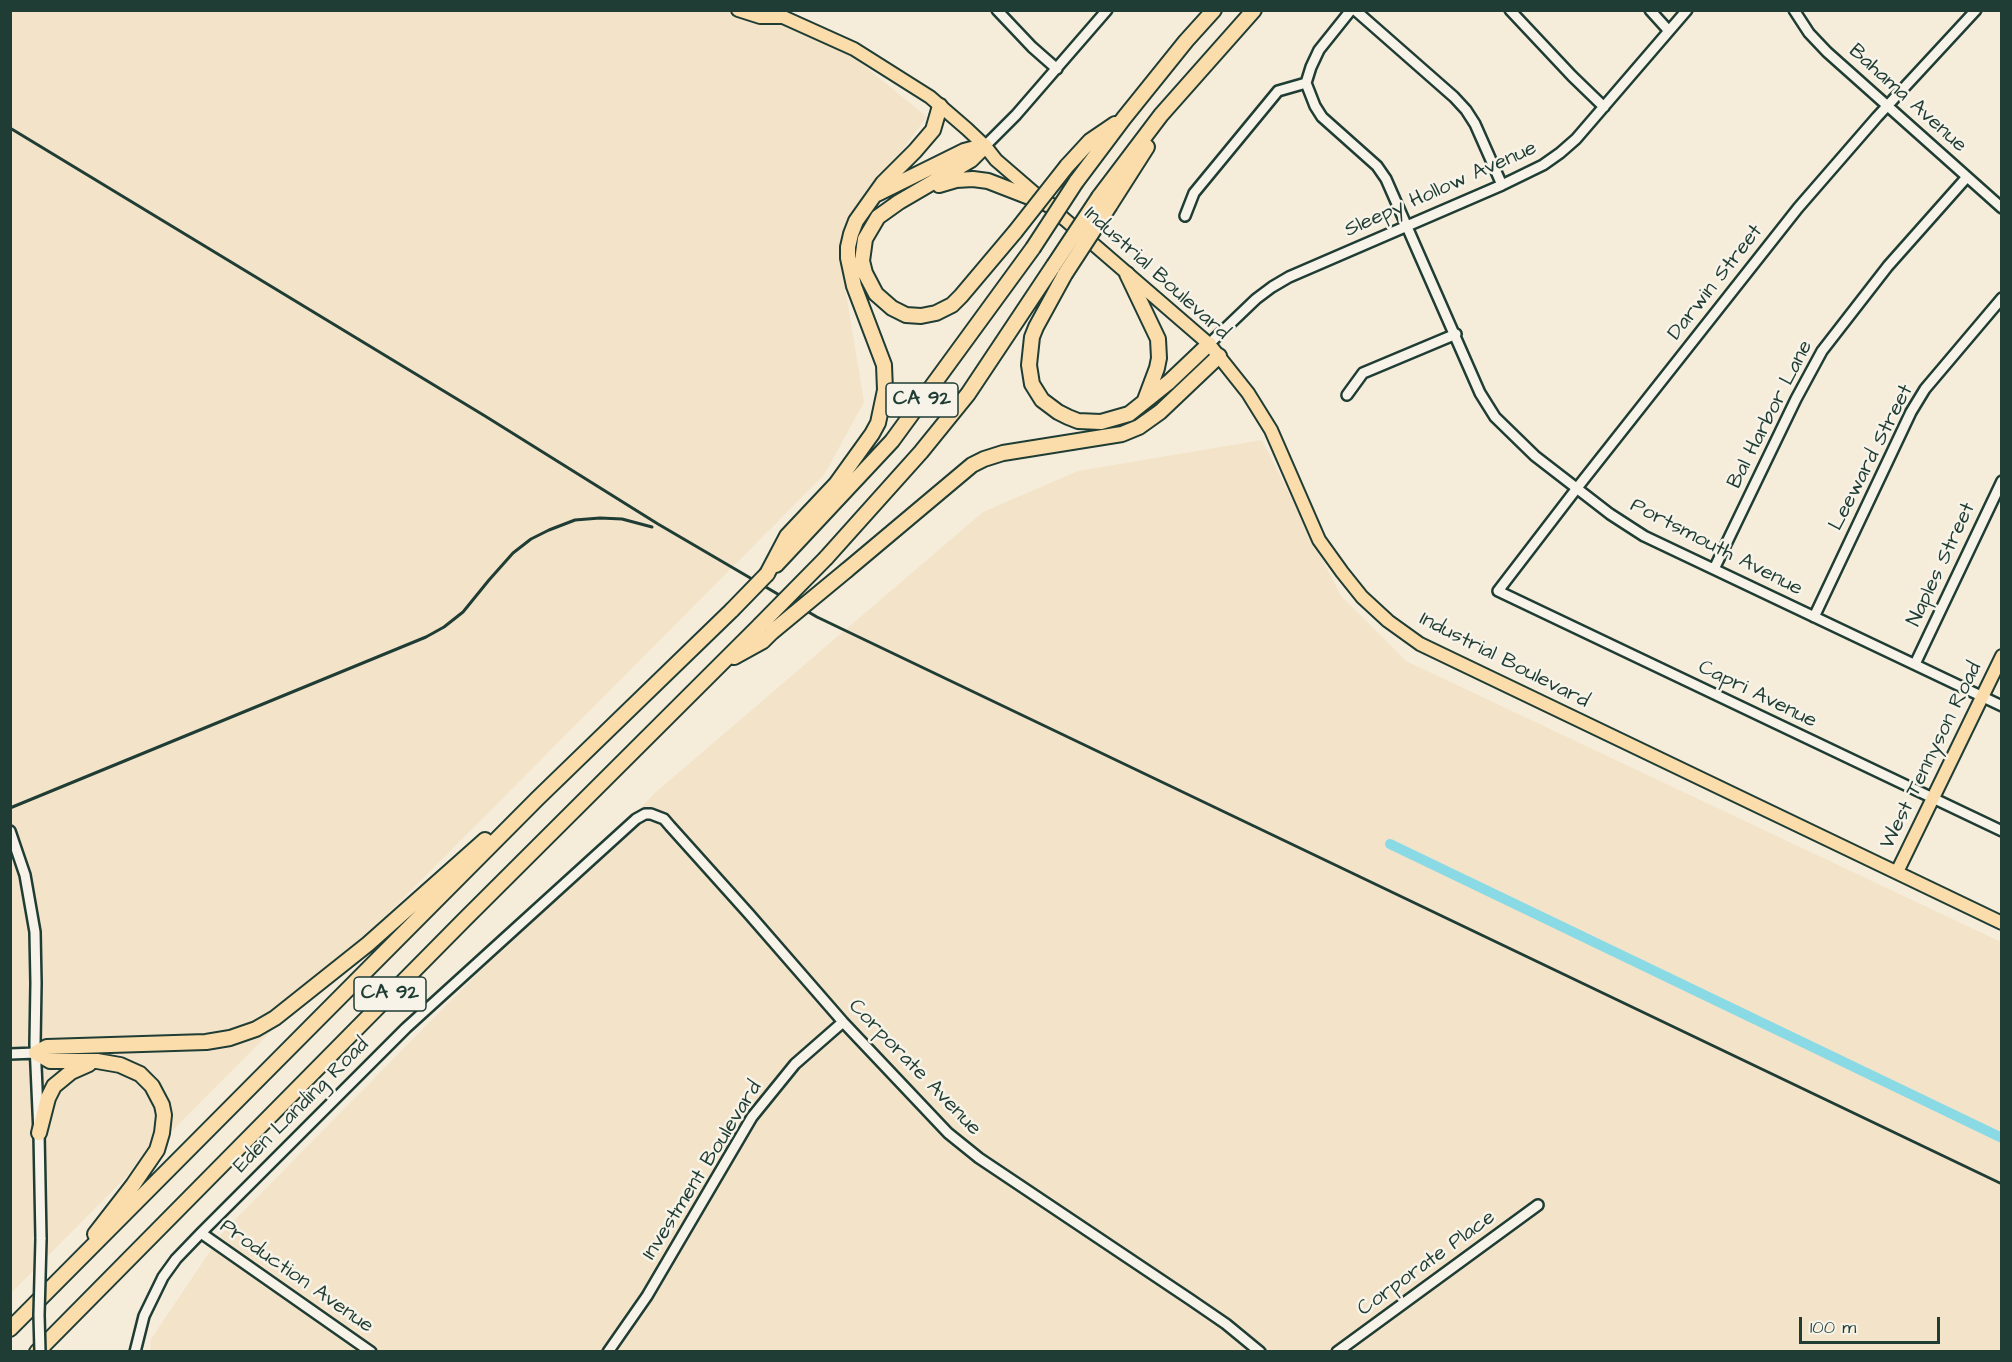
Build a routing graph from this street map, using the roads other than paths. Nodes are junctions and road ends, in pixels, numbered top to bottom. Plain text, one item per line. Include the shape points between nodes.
1 (738, 10) edge
2 (997, 10) edge
3 (1107, 10) edge
4 (1214, 10) edge
5 (1254, 10) edge
6 (1353, 10) edge
7 (1510, 10) edge
8 (1650, 10) edge
9 (1687, 10) edge
10 (1794, 10) edge
11 (1976, 10) edge
12 (780, 14) edge
13 (1669, 31) junction
14 (1057, 69) junction
15 (1306, 83) junction
16 (940, 106) junction
17 (1887, 106) junction
18 (1604, 107) junction
19 (1124, 118) junction
20 (985, 146) junction
21 (1967, 177) junction
22 (1502, 185) junction
23 (920, 190) junction
24 (877, 194) junction
25 (1050, 205) junction
26 (2001, 208) edge
27 (1185, 216) dead end
28 (1407, 226) junction
29 (1060, 269) junction
30 (1127, 274) junction
31 (2001, 298) edge
32 (1456, 334) junction
33 (1209, 344) junction
34 (1218, 356) junction
35 (1347, 395) dead end
36 (1143, 405) junction
37 (2001, 481) edge
38 (1577, 488) junction
39 (793, 539) junction
40 (1714, 569) junction
41 (1498, 591) joint
42 (1814, 616) junction
43 (766, 628) junction
44 (2001, 656) edge
45 (1915, 664) junction
46 (1982, 697) junction
47 (2001, 706) edge
48 (538, 798) junction
49 (1933, 799) junction
50 (670, 826) joint
51 (10, 831) edge
52 (2001, 831) edge
53 (1897, 872) junction
54 (2001, 923) edge
55 (843, 1022) junction
56 (36, 1053) junction
57 (10, 1054) edge
58 (97, 1061) junction
59 (39, 1133) junction
60 (1538, 1205) dead end
61 (201, 1233) junction
62 (57, 1283) junction
63 (10, 1329) edge
64 (39, 1352) edge
65 (135, 1352) edge
66 (371, 1352) edge
67 (608, 1352) edge
68 (1260, 1352) edge
69 (1337, 1352) edge

1 - 12 main road, Industrial Boulevard via 760,17
2 - 14 street
3 - 14 street
4 - 19 highway, CA 92
5 - 29 highway, CA 92, bridge via 1161,115
6 - 15 street via 1319,50
6 - 22 street via 1466,110
7 - 18 street
8 - 13 street
9 - 13 street, Sleepy Hollow Avenue
10 - 17 street, Bahama Avenue via 1827,52
11 - 17 street, Darwin Street
12 - 16 main road, Industrial Boulevard via 860,52
13 - 18 street, Sleepy Hollow Avenue
14 - 20 street
15 - 27 street via 1278,91 1194,193
15 - 28 street, Portsmouth Avenue via 1322,117 1377,166
16 - 20 main road, Industrial Boulevard
16 - 24 highway via 933,130
17 - 21 street, Bahama Avenue
17 - 38 street, Darwin Street via 1798,208
18 - 22 street, Sleepy Hollow Avenue via 1560,153
19 - 23 highway, bridge via 1090,141 1067,166 952,305 921,316 906,315 876,294 862,261 870,228 878,217
19 - 39 highway, CA 92, bridge via 892,441
20 - 23 highway via 971,160
20 - 24 highway via 964,152
20 - 25 main road, Industrial Boulevard
21 - 26 street, Bahama Avenue
21 - 40 street, Bal Harbor Lane via 1887,266 1822,351
22 - 28 street, Sleepy Hollow Avenue
23 - 25 highway via 973,179
24 - 39 highway via 850,234 848,258 854,286 884,365 881,413 872,434
25 - 30 main road, Industrial Boulevard
28 - 32 street, Portsmouth Avenue
28 - 33 street, Sleepy Hollow Avenue via 1272,286
29 - 36 highway via 1032,337 1032,384 1058,412 1078,421 1112,420
29 - 43 highway, CA 92, bridge via 921,452
30 - 33 main road, Industrial Boulevard
30 - 36 highway via 1158,339 1157,368
31 - 42 street, Leeward Street via 1925,389
32 - 35 street via 1363,373
32 - 38 street, Portsmouth Avenue via 1480,393 1495,417 1535,456
33 - 34 main road, Industrial Boulevard
33 - 36 highway
34 - 43 highway, bridge via 1139,427 1122,434 1003,453 972,465 847,570
34 - 53 main road, Industrial Boulevard via 1248,393 1270,430 1319,540 1362,597 1388,621 1449,660
37 - 45 street, Naples Street
38 - 40 street, Portsmouth Avenue via 1644,536
38 - 41 street, Darwin Street
39 - 48 highway, CA 92, bridge via 767,574 732,610
40 - 42 street, Portsmouth Avenue
41 - 49 street, Capri Avenue
42 - 45 street, Portsmouth Avenue
43 - 64 highway, CA 92 via 720,665 473,910
44 - 46 main road, West Tennyson Road
45 - 46 street, Portsmouth Avenue
46 - 47 street, Portsmouth Avenue
46 - 49 main road, West Tennyson Road
48 - 56 highway via 510,816 358,951 256,1029 206,1042 47,1047
48 - 62 highway, CA 92
49 - 52 street, Capri Avenue
49 - 53 main road, West Tennyson Road
50 - 55 street, Corporate Avenue
50 - 61 street, Eden Landing Road via 651,814 629,825 406,1028
51 - 56 street via 25,875 34,932
53 - 54 main road, Industrial Boulevard
55 - 67 street, Investment Boulevard via 795,1064 752,1117 647,1296
55 - 68 street, Corporate Avenue via 948,1133 979,1158 1191,1299
56 - 57 street
56 - 58 highway via 50,1061
56 - 59 street
58 - 59 highway via 71,1072 54,1086
58 - 62 highway via 140,1074 152,1086 162,1105 162,1133 157,1150 133,1185
59 - 64 street, bridge
60 - 69 street, Corporate Place
61 - 65 street, Eden Landing Road via 163,1277 144,1316
61 - 66 street, Production Avenue
62 - 63 highway, CA 92

